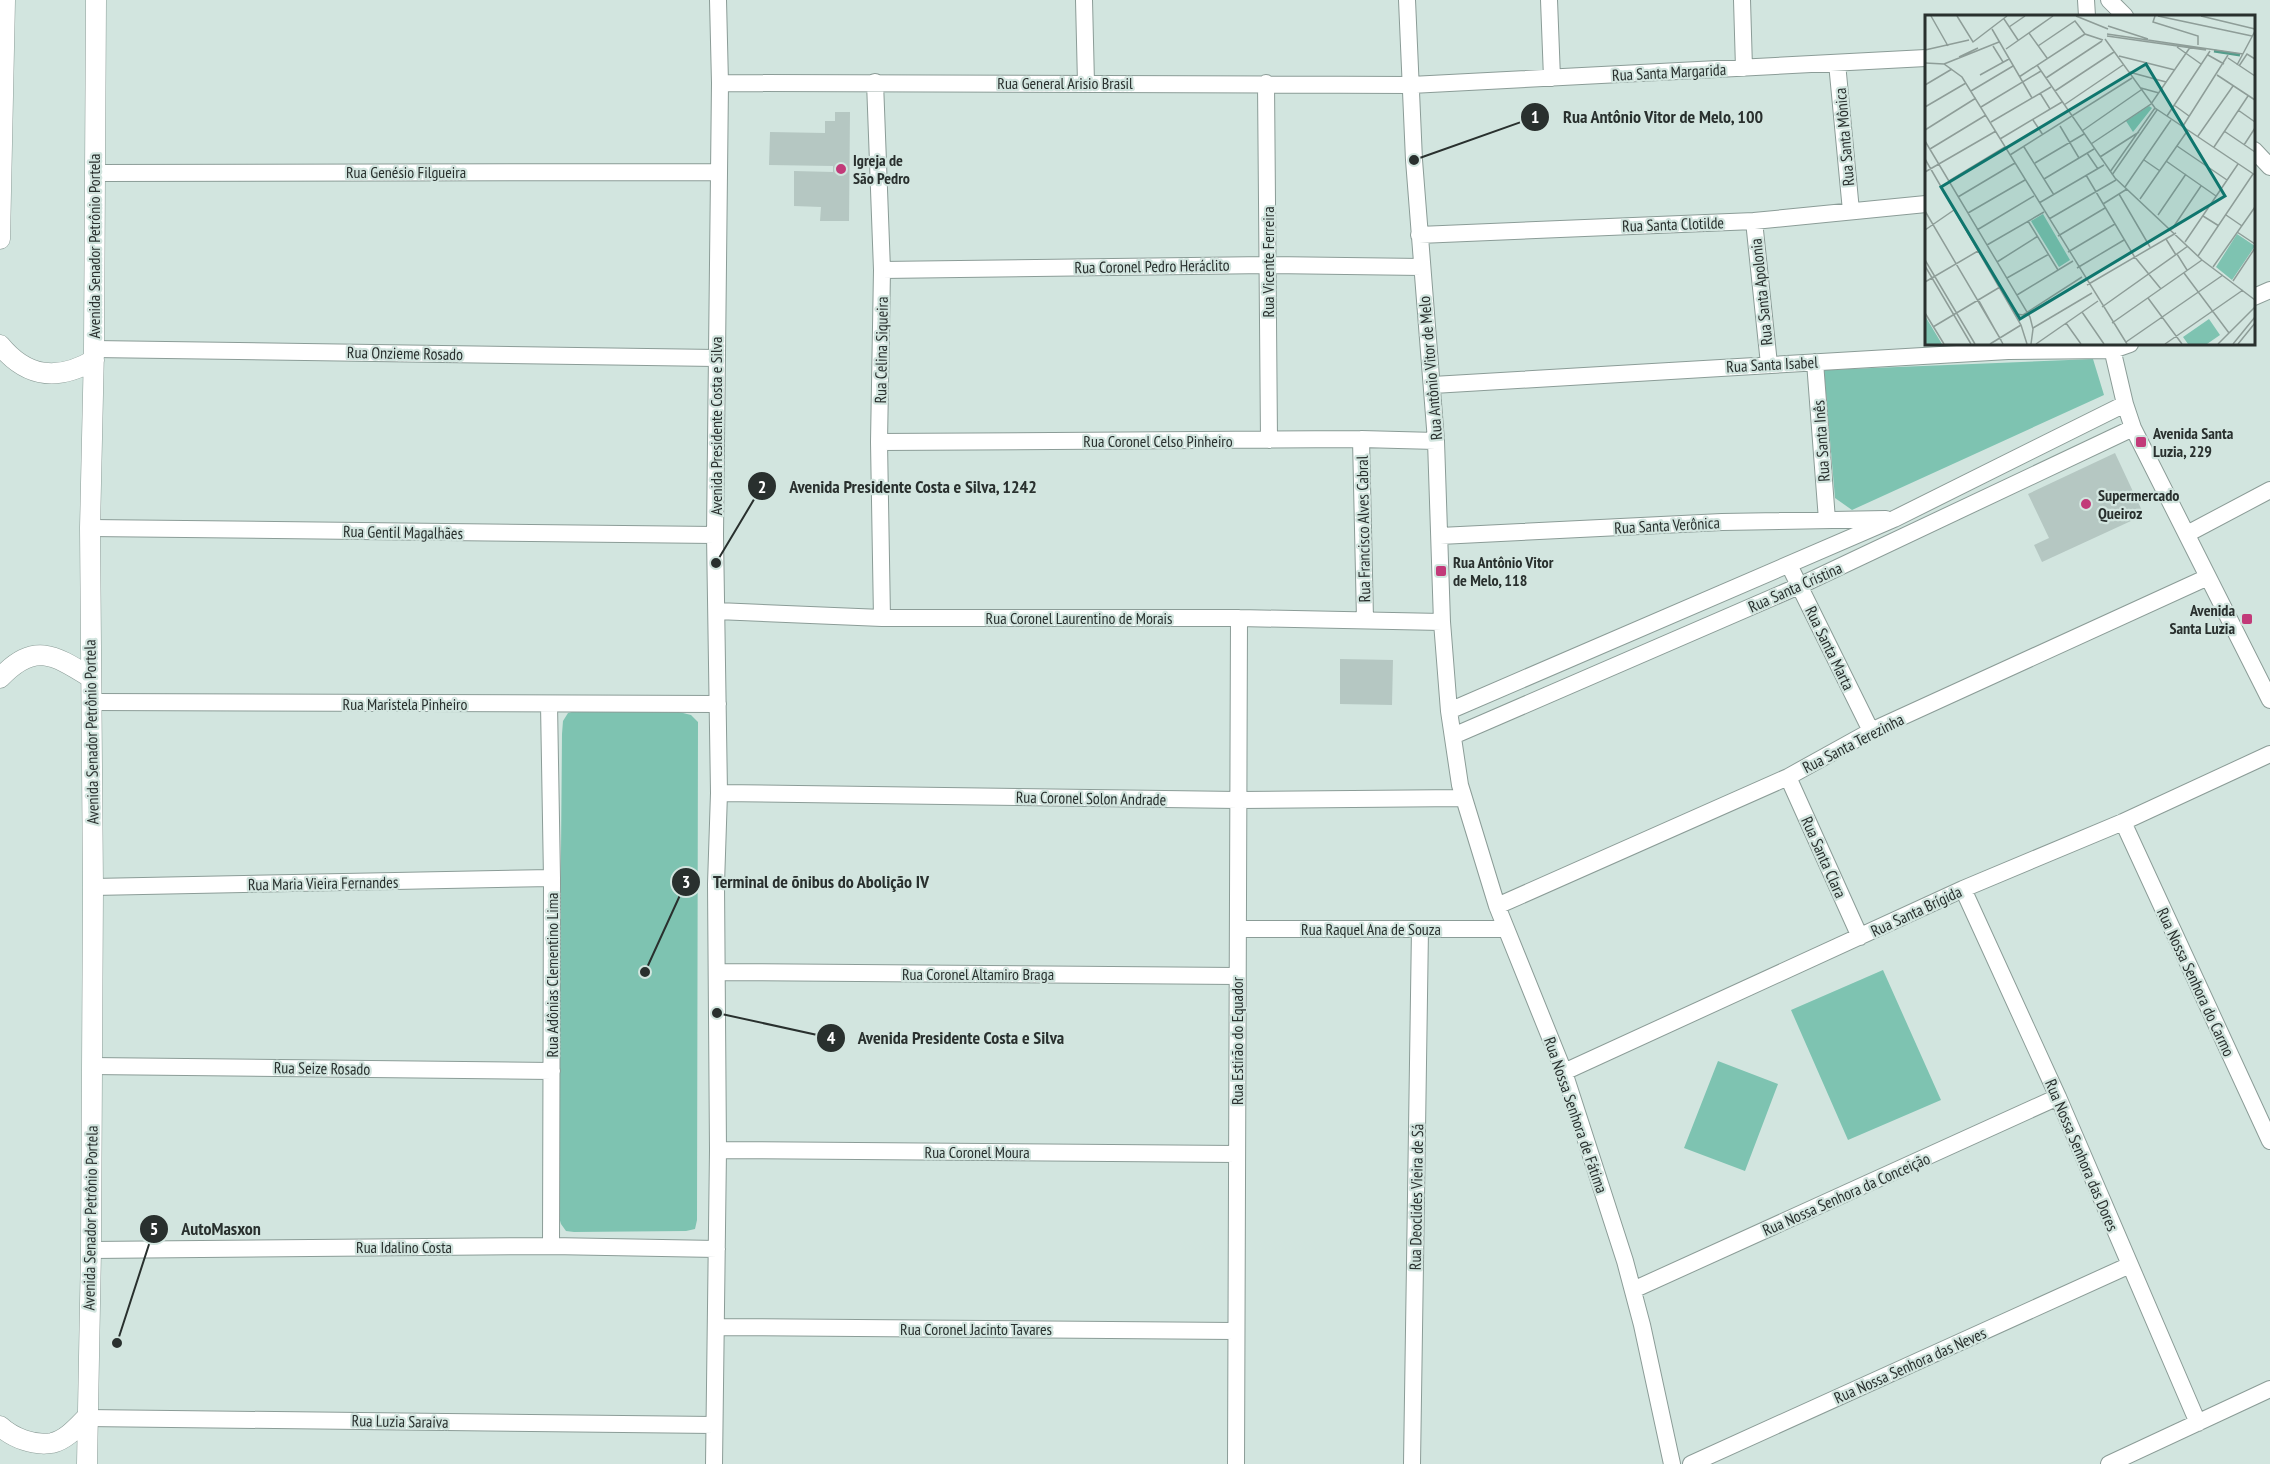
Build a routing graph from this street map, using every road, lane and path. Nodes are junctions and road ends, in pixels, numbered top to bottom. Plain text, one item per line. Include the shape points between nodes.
1 (5, 0) edge
2 (96, 0) edge
3 (718, 0) edge
4 (1084, 0) edge
5 (1407, 0) edge
6 (1549, 0) edge
7 (1742, 0) edge
8 (2086, 0) edge
9 (2109, 0) edge
10 (2087, 15) edge
11 (2124, 15) edge
12 (1925, 58) edge
13 (1837, 63) junction
14 (1744, 68) junction
15 (1552, 78) junction
16 (876, 82) junction
17 (720, 83) junction
18 (1086, 83) junction
19 (1266, 83) junction
20 (1411, 85) junction
21 (2255, 152) edge
22 (2270, 167) edge
23 (718, 172) junction
24 (94, 173) junction
25 (1925, 204) edge
26 (1851, 211) junction
27 (1754, 221) junction
28 (1419, 235) junction
29 (0, 239) edge
30 (1268, 265) junction
31 (1422, 267) junction
32 (882, 270) junction
33 (2270, 290) edge
34 (2255, 296) edge
35 (0, 345) edge
36 (2008, 347) edge
37 (2112, 347) edge
38 (94, 355) junction
39 (716, 358) junction
40 (1815, 362) junction
41 (1769, 364) junction
42 (1432, 385) junction
43 (2125, 404) junction
44 (2133, 428) junction
45 (1361, 439) junction
46 (1269, 440) junction
47 (1436, 441) junction
48 (879, 442) junction
49 (2270, 490) edge
50 (1894, 519) junction
51 (1827, 520) junction
52 (90, 528) junction
53 (2187, 534) junction
54 (715, 535) junction
55 (1440, 536) junction
56 (1789, 565) junction
57 (2208, 577) junction
58 (1799, 586) junction
59 (717, 611) junction
60 (882, 618) junction
61 (1239, 618) junction
62 (1365, 619) junction
63 (1442, 622) junction
64 (90, 676) junction
65 (0, 678) edge
66 (2269, 694) edge
67 (92, 702) junction
68 (549, 704) junction
69 (718, 704) junction
70 (1449, 711) junction
71 (1871, 731) junction
72 (1453, 736) junction
73 (2270, 754) edge
74 (1788, 777) junction
75 (719, 793) junction
76 (1463, 798) junction
77 (1238, 801) junction
78 (2123, 822) junction
79 (552, 878) junction
80 (93, 887) junction
81 (1963, 889) junction
82 (1497, 906) junction
83 (1238, 929) junction
84 (1420, 929) junction
85 (1505, 929) junction
86 (1860, 937) junction
87 (718, 972) junction
88 (1237, 976) junction
89 (92, 1066) junction
90 (552, 1071) junction
91 (1564, 1072) junction
92 (2058, 1097) junction
93 (2270, 1142) edge
94 (718, 1150) junction
95 (1237, 1154) junction
96 (551, 1246) junction
97 (717, 1249) junction
98 (91, 1250) junction
99 (2130, 1265) junction
100 (1633, 1290) junction
101 (717, 1327) junction
102 (1235, 1331) junction
103 (2270, 1389) edge
104 (86, 1418) junction
105 (2198, 1423) junction
106 (714, 1425) junction
107 (0, 1426) edge
108 (87, 1464) edge
109 (714, 1464) edge
110 (1236, 1464) edge
111 (1412, 1464) edge
112 (1672, 1464) edge
113 (1691, 1464) edge
114 (2109, 1464) edge

1 - 29 street
2 - 24 street, Avenida Senador Petrônio Portela
3 - 17 street, Avenida Presidente Costa e Silva
4 - 18 street
5 - 20 street, Rua Antônio Vitor de Melo
6 - 15 street
7 - 14 street
8 - 10 street
9 - 11 street
12 - 13 street, Rua Santa Margarida
13 - 14 street, Rua Santa Margarida
13 - 26 street, Rua Santa Mônica
14 - 15 street, Rua Santa Margarida
15 - 20 street, Rua Santa Margarida
16 - 17 street, Rua General Arisio Brasil
16 - 18 street, Rua General Arisio Brasil
16 - 32 street, Rua Celina Siqueira
17 - 23 street, Avenida Presidente Costa e Silva
18 - 19 street, Rua General Arisio Brasil
19 - 20 street, Rua General Arisio Brasil
19 - 30 street, Rua Vicente Ferreira
20 - 28 street, Rua Antônio Vitor de Melo
21 - 22 street
23 - 24 street, Rua Genésio Filgueira
23 - 39 street, Avenida Presidente Costa e Silva
24 - 38 street, Avenida Senador Petrônio Portela
25 - 26 street, Rua Santa Clotilde
26 - 27 street, Rua Santa Clotilde
27 - 28 street, Rua Santa Clotilde
27 - 41 street, Rua Santa Apolonia
28 - 31 street, Rua Antônio Vitor de Melo
30 - 31 street, Rua Coronel Pedro Heráclito
30 - 32 street, Rua Coronel Pedro Heráclito
30 - 46 street, Rua Vicente Ferreira
31 - 42 street, Rua Antônio Vitor de Melo
32 - 48 street, Rua Celina Siqueira
33 - 34 street
35 - 38 street via 25,368 40,373 65,373
36 - 37 street, Rua Santa Isabel
36 - 40 street, Rua Santa Isabel
37 - 43 street
38 - 39 street, Rua Onzieme Rosado
38 - 52 street, Avenida Senador Petrônio Portela
39 - 54 street, Avenida Presidente Costa e Silva
40 - 41 street, Rua Santa Isabel
40 - 51 street, Rua Santa Inês
41 - 42 street, Rua Santa Isabel
42 - 47 street, Rua Antônio Vitor de Melo
43 - 44 street
43 - 50 street, Rua Santa Cristina
44 - 53 street
44 - 58 street, Rua Santa Cristina
45 - 46 street, Rua Coronel Celso Pinheiro
45 - 47 street, Rua Coronel Celso Pinheiro
45 - 62 street, Rua Francisco Alves Cabral
46 - 48 street, Rua Coronel Celso Pinheiro
47 - 55 street, Rua Antônio Vitor de Melo
48 - 60 street, Rua Celina Siqueira
49 - 53 street
50 - 51 street, Rua Santa Verônica
50 - 56 street, Rua Santa Cristina
51 - 55 street, Rua Santa Verônica
52 - 54 street, Rua Gentil Magalhães
52 - 64 street, Avenida Senador Petrônio Portela
53 - 57 street
54 - 59 street, Avenida Presidente Costa e Silva
55 - 63 street, Rua Antônio Vitor de Melo
56 - 58 street, Rua Santa Marta
56 - 70 street, Rua Santa Cristina
57 - 66 street
57 - 71 street, Rua Santa Terezinha
58 - 71 street, Rua Santa Marta
58 - 72 street, Rua Santa Cristina
59 - 60 street, Rua Coronel Laurentino de Morais
59 - 69 street, Avenida Presidente Costa e Silva
60 - 61 street, Rua Coronel Laurentino de Morais
61 - 62 street, Rua Coronel Laurentino de Morais
61 - 77 street, Rua Estirão do Equador
62 - 63 street, Rua Coronel Laurentino de Morais
63 - 70 street, Rua Antônio Vitor de Melo
64 - 65 street via 41,654 18,662
64 - 67 street, Avenida Senador Petrônio Portela
67 - 68 street, Rua Maristela Pinheiro
67 - 80 street, Avenida Senador Petrônio Portela
68 - 69 street, Rua Maristela Pinheiro
68 - 79 street, Rua Adônias Clementino Lima
69 - 75 street, Avenida Presidente Costa e Silva
70 - 72 street, Rua Antônio Vitor de Melo
71 - 74 street, Rua Santa Terezinha
72 - 76 street, Rua Nossa Senhora de Fátima
73 - 78 street, Rua Santa Brígida
74 - 82 street, Rua Santa Terezinha
74 - 86 street, Rua Santa Clara
75 - 77 street, Rua Coronel Solon Andrade
75 - 87 street, Avenida Presidente Costa e Silva
76 - 77 street, Rua Coronel Solon Andrade
76 - 82 street, Rua Nossa Senhora de Fátima
77 - 83 street, Rua Estirão do Equador
78 - 81 street, Rua Santa Brígida
78 - 93 street, Rua Nossa Senhora do Carmo
79 - 80 street, Rua Maria Vieira Fernandes
79 - 90 street, Rua Adônias Clementino Lima
80 - 89 street, Avenida Senador Petrônio Portela
81 - 86 street, Rua Santa Brígida
81 - 92 street, Rua Nossa Senhora das Dores
82 - 85 street, Rua Nossa Senhora de Fátima
83 - 84 street, Rua Raquel Ana de Souza
83 - 88 street, Rua Estirão do Equador
84 - 85 street, Rua Raquel Ana de Souza
84 - 111 street, Rua Deoclides Vieira de Sá
85 - 91 street, Rua Nossa Senhora de Fátima
86 - 91 street, Rua Santa Brígida
87 - 88 street, Rua Coronel Altamiro Braga
87 - 94 street, Avenida Presidente Costa e Silva
88 - 95 street, Rua Estirão do Equador
89 - 90 street, Rua Seize Rosado
89 - 98 street, Avenida Senador Petrônio Portela
90 - 96 street, Rua Adônias Clementino Lima
91 - 100 street, Rua Nossa Senhora de Fátima
92 - 99 street, Rua Nossa Senhora das Dores
92 - 100 street, Rua Nossa Senhora da Conceição
94 - 95 street, Rua Coronel Moura
94 - 97 street, Avenida Presidente Costa e Silva
95 - 102 street, Rua Estirão do Equador
96 - 97 street, Rua Idalino Costa
96 - 98 street, Rua Idalino Costa
97 - 101 street, Avenida Presidente Costa e Silva
98 - 104 street, Avenida Senador Petrônio Portela
99 - 105 street, Rua Nossa Senhora das Dores
99 - 113 street, Rua Nossa Senhora das Neves
100 - 112 street, Rua Nossa Senhora de Fátima
101 - 102 street, Rua Coronel Jacinto Tavares
101 - 106 street, Avenida Presidente Costa e Silva
102 - 110 street, Rua Estirão do Equador
103 - 105 street
104 - 106 street, Rua Luzia Saraiva
104 - 107 street via 53,1443 25,1440
104 - 108 street, Avenida Senador Petrônio Portela
105 - 114 street
106 - 109 street, Avenida Presidente Costa e Silva

